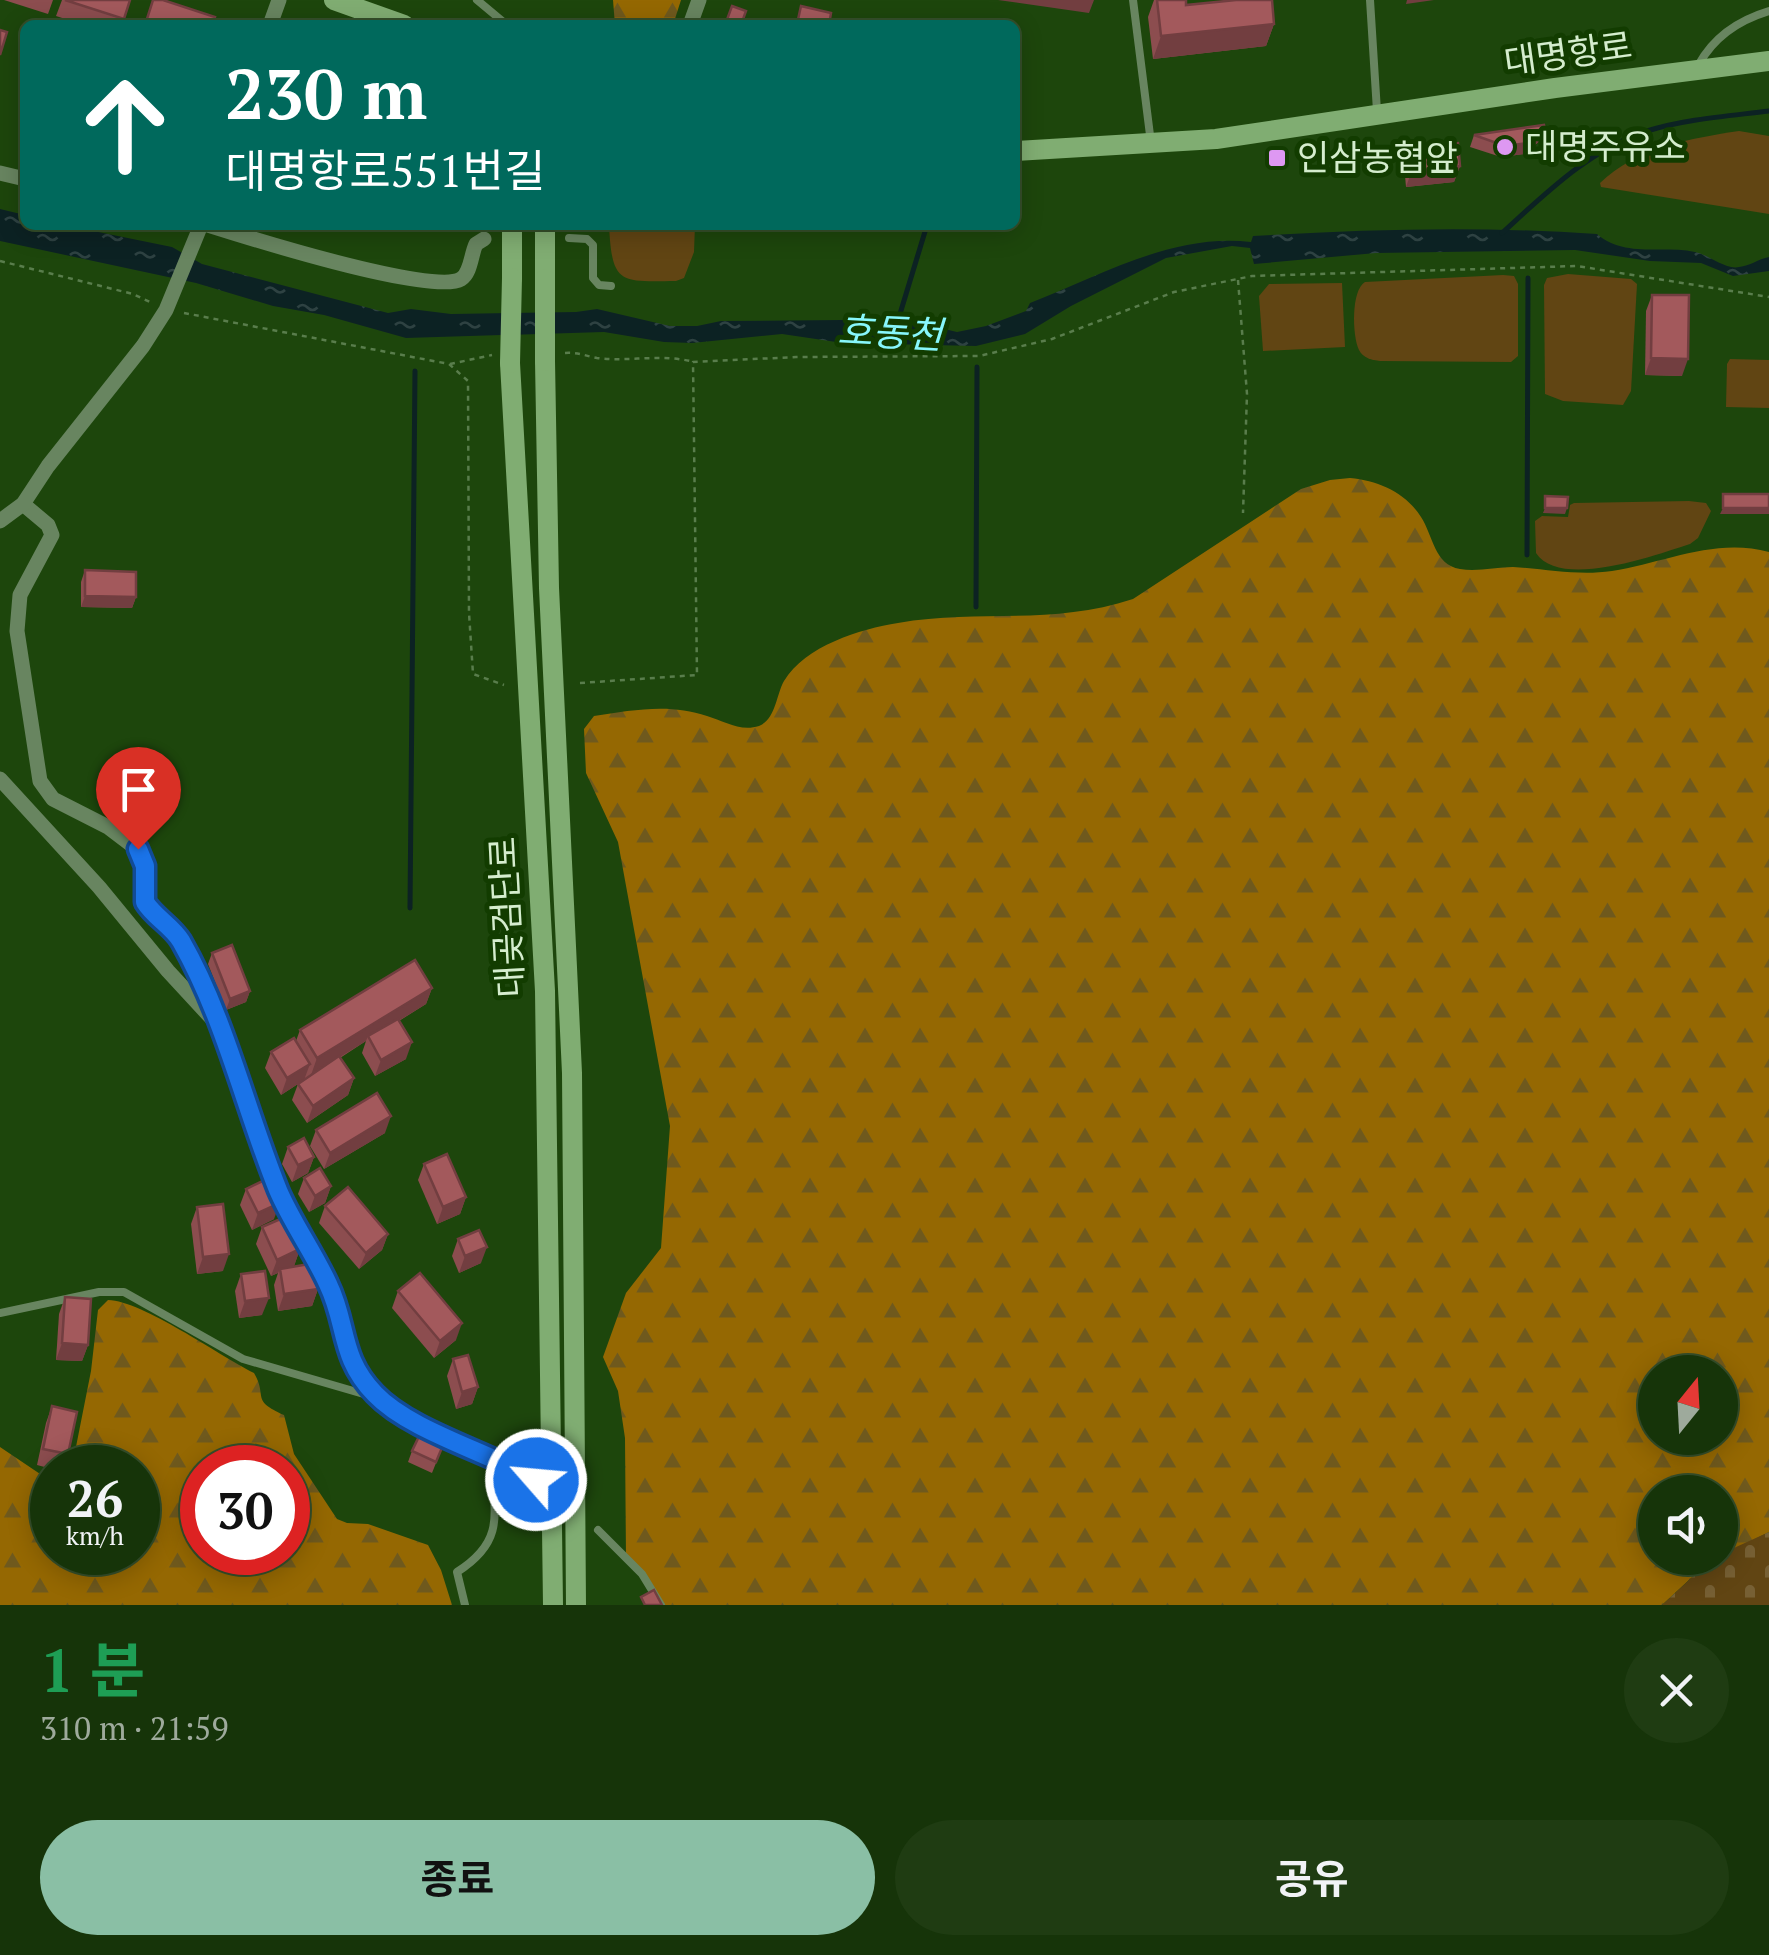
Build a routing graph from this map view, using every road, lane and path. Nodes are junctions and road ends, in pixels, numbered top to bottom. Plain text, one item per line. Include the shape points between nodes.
1 (334, 0) edge
2 (478, 0) edge
3 (1132, 0) edge
4 (1370, 0) edge
5 (1769, 10) edge
6 (390, 20) edge
7 (500, 20) edge
8 (1769, 60) edge
9 (1696, 70) junction
10 (1377, 115) junction
11 (1151, 143) junction
12 (1020, 151) edge
13 (202, 230) edge
14 (215, 230) edge
15 (512, 230) edge
16 (545, 230) edge
17 (569, 238) dead end
18 (484, 239) dead end
19 (0, 261) edge
20 (1238, 279) junction
21 (611, 286) dead end
22 (1769, 297) edge
23 (168, 304) junction
24 (553, 357) junction
25 (503, 359) junction
26 (693, 362) junction
27 (449, 364) junction
28 (24, 504) junction
29 (1243, 514) dead end
30 (0, 521) edge
31 (580, 683) dead end
32 (504, 685) dead end
33 (0, 779) edge
34 (217, 1024) junction
35 (0, 1313) edge
36 (379, 1398) junction
37 (490, 1457) junction
38 (536, 1480) dead end
39 (598, 1530) dead end
40 (465, 1605) edge
41 (553, 1605) edge
42 (576, 1605) edge
43 (661, 1605) edge

1 - 6 main road
2 - 7 lane
3 - 11 lane
4 - 10 lane
5 - 9 lane via 1720,36
8 - 9 main road, 대명항로
9 - 10 main road, 대명항로
10 - 11 main road, 대명항로
11 - 12 main road, 대명항로
13 - 23 street
14 - 18 street via 447,282 461,279
15 - 25 main road, 대곶검단로, bridge
16 - 24 main road, 대곶검단로, bridge
17 - 21 lane via 592,245 593,278
19 - 23 path
20 - 22 path via 1577,266
20 - 26 path via 1174,292 1052,340 979,356
20 - 29 path via 1247,394
23 - 27 path
23 - 28 street
24 - 26 path via 578,352
24 - 42 main road, 대곶검단로 via 549,588 572,1074
25 - 27 path
25 - 41 main road, 대곶검단로 via 545,992
26 - 31 path via 697,675
27 - 32 path via 468,381 473,674
28 - 30 street
28 - 34 street via 52,535 20,595 17,631 40,780 53,799 138,849 145,902 178,936
33 - 34 street
34 - 36 street via 277,1188 333,1294 353,1365
35 - 36 lane via 124,1292 243,1359
36 - 37 street
37 - 38 street
37 - 40 lane via 494,1534 479,1558 457,1572
39 - 43 lane via 642,1574

